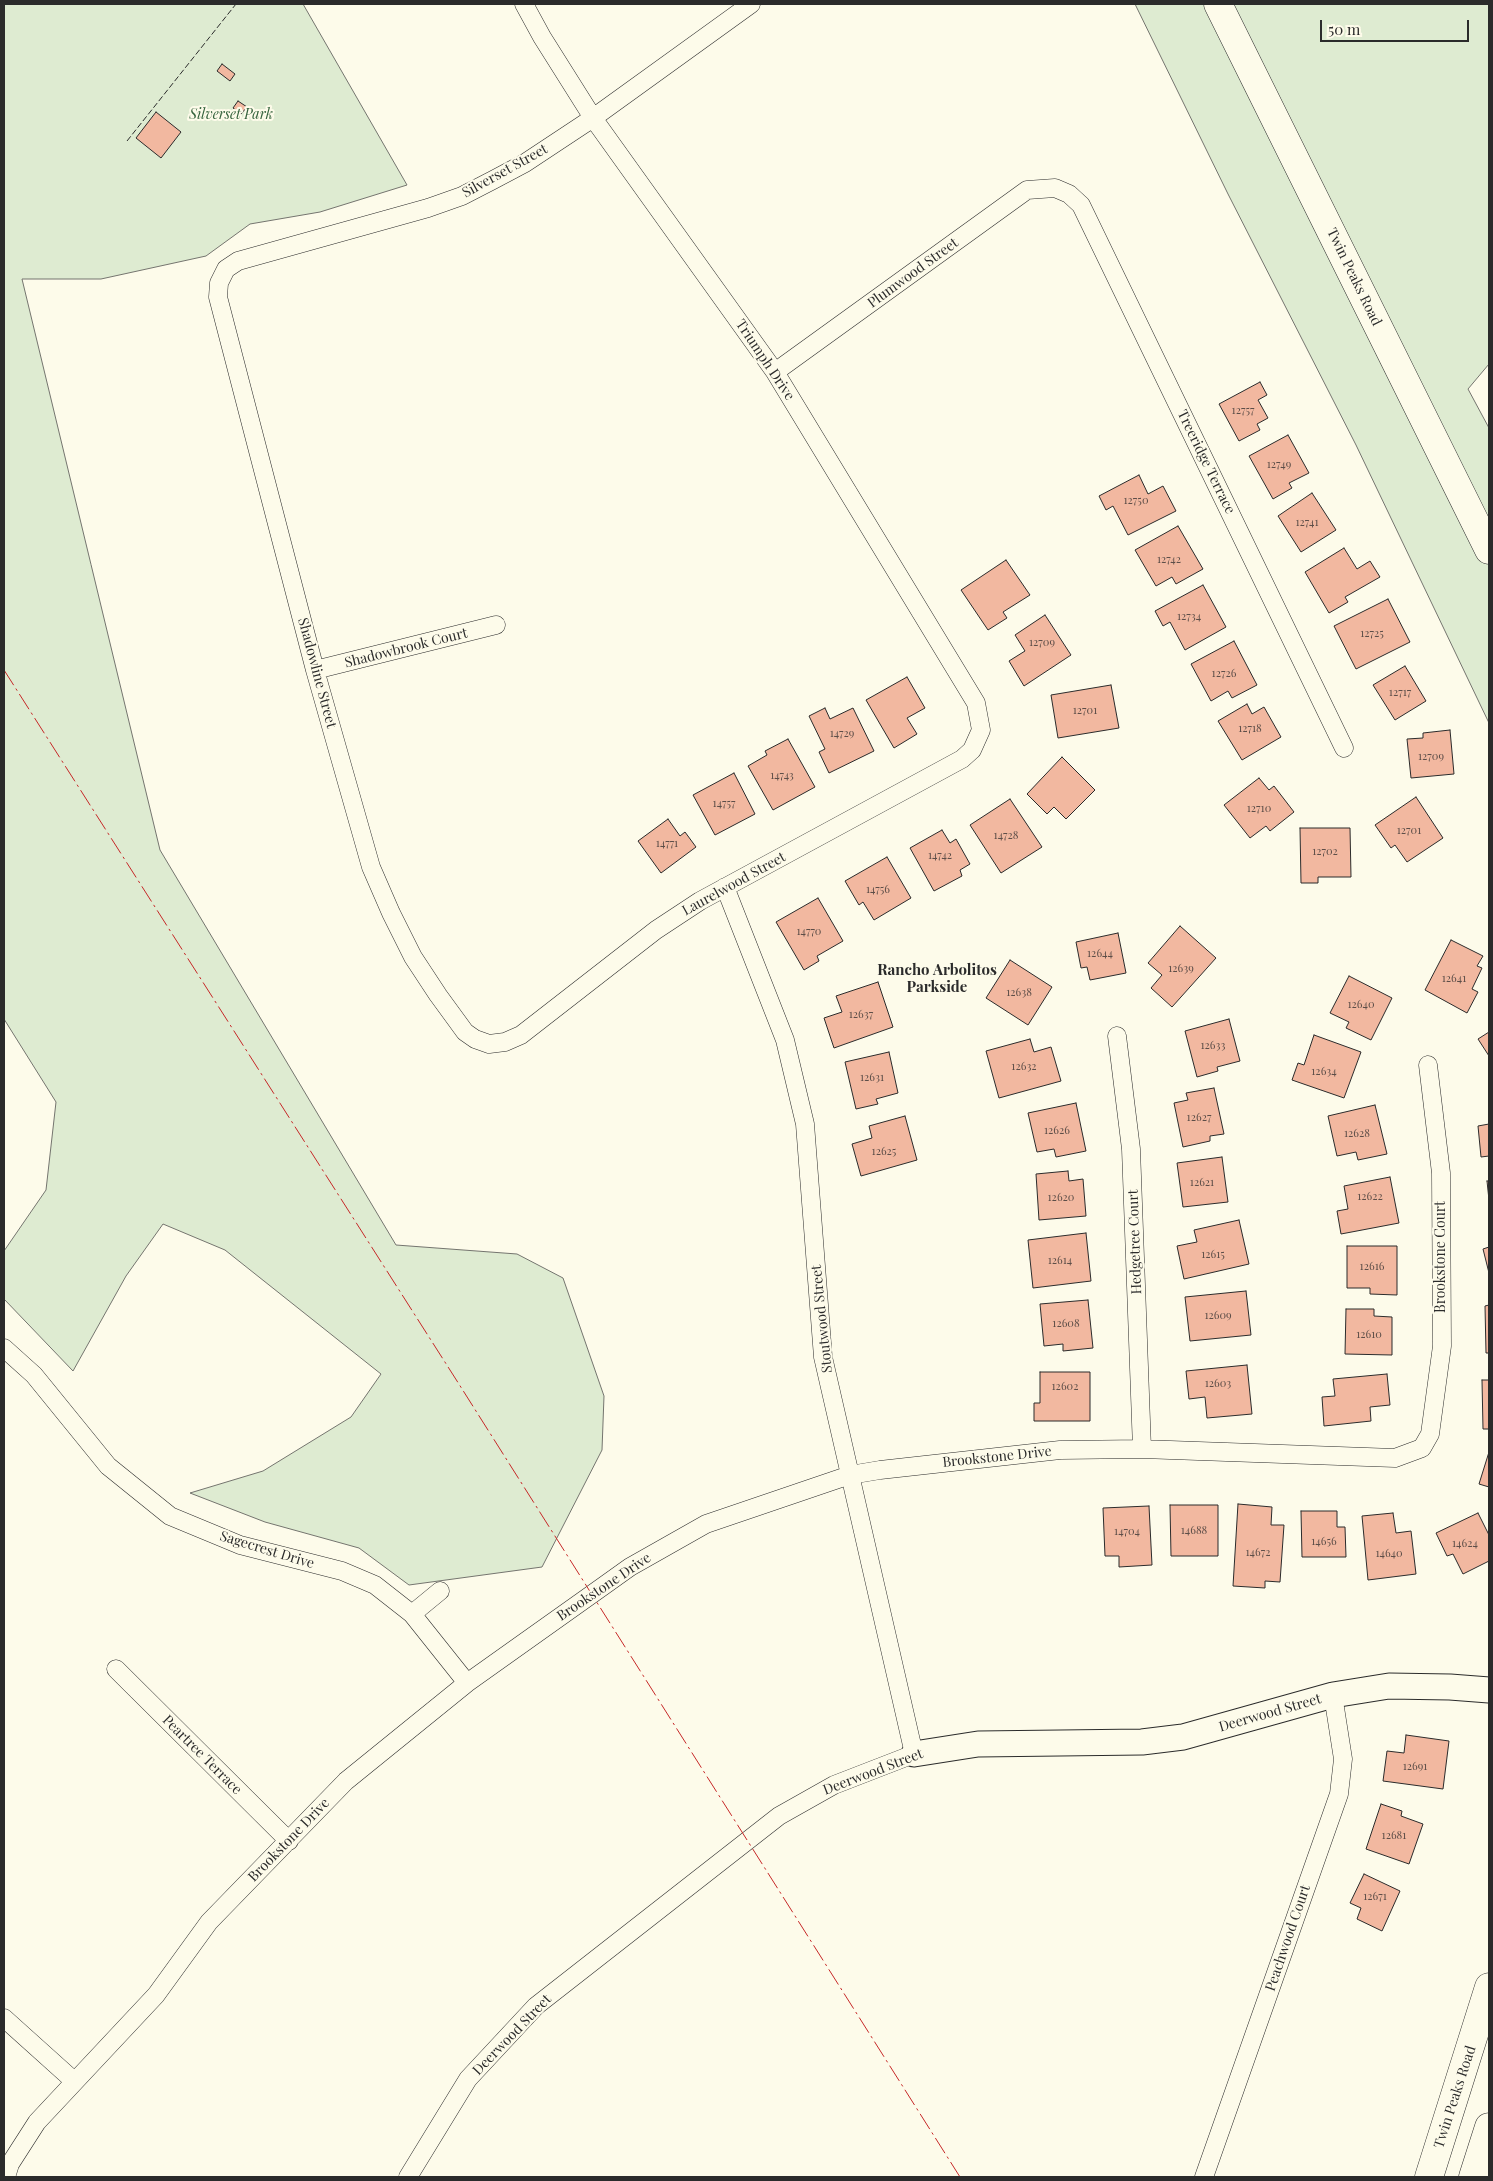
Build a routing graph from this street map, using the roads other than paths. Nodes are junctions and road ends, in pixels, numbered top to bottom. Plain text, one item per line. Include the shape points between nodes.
1 (524, 4) edge
2 (751, 4) edge
3 (1218, 4) edge
4 (593, 118) junction
5 (1055, 188) joint
6 (226, 269) joint
7 (775, 372) junction
8 (1486, 537) edge
9 (496, 625) dead end
10 (315, 670) junction
11 (981, 730) joint
12 (1344, 748) dead end
13 (725, 887) junction
14 (1117, 1036) dead end
15 (489, 1044) joint
16 (1428, 1065) dead end
17 (4, 1348) edge
18 (1422, 1448) joint
19 (1142, 1450) junction
20 (850, 1475) junction
21 (440, 1591) dead end
22 (412, 1614) junction
23 (116, 1669) dead end
24 (467, 1683) junction
25 (1489, 1690) edge
26 (1333, 1695) junction
27 (914, 1754) junction
28 (289, 1841) junction
29 (1489, 1987) edge
30 (4, 2018) edge
31 (74, 2081) junction
32 (1489, 2127) edge
33 (6, 2177) edge
34 (408, 2177) edge
35 (1204, 2177) edge
36 (1429, 2177) edge
37 (1473, 2177) edge

1 - 4 street, Triumph Drive
2 - 4 street, Silverset Street
3 - 8 main road, Twin Peaks Road
4 - 6 street, Silverset Street via 525,163 462,196 251,256
4 - 7 street, Triumph Drive
5 - 7 street, Plumwood Street via 1027,190
5 - 12 street, Treeridge Terrace via 1069,194 1081,205
6 - 10 street, Shadowline Street via 219,284 218,297
7 - 11 street, Triumph Drive via 976,703
9 - 10 street, Shadowbrook Court
10 - 15 street, Shadowline Street via 371,867 391,913 413,957 438,995 466,1032
11 - 13 street, Laurelwood Street via 972,750 962,759
13 - 15 street, Laurelwood Street via 656,930 521,1035
13 - 20 street, Stoutwood Street via 785,1040 805,1124 823,1357
14 - 19 street, Hedgetree Court via 1132,1148
16 - 18 street, Brookstone Court via 1441,1173 1442,1346 1430,1434
17 - 22 street, Sagecrest Drive via 34,1375 108,1466 170,1516 240,1545 342,1572 375,1585
18 - 19 street, Brookstone Drive via 1395,1458
19 - 20 street, Brookstone Drive via 1060,1450
20 - 24 street, Brookstone Drive via 706,1524 630,1567
20 - 27 street, Stoutwood Street
21 - 22 street
22 - 24 street, Sagecrest Drive
23 - 28 street, Peartree Terrace
24 - 28 street, Brookstone Drive via 346,1781
25 - 26 street, Deerwood Street via 1389,1686
26 - 27 street, Deerwood Street via 1183,1737 1142,1742 978,1744
26 - 35 street, Peachwood Court via 1343,1759 1339,1794
27 - 34 street, Deerwood Street via 834,1785 779,1816 536,2006 468,2079
28 - 31 street, Brookstone Drive via 209,1922 156,1995
29 - 36 main road, Twin Peaks Road
30 - 31 street
31 - 33 street, Brookstone Drive via 37,2122 10,2164
32 - 37 main road

